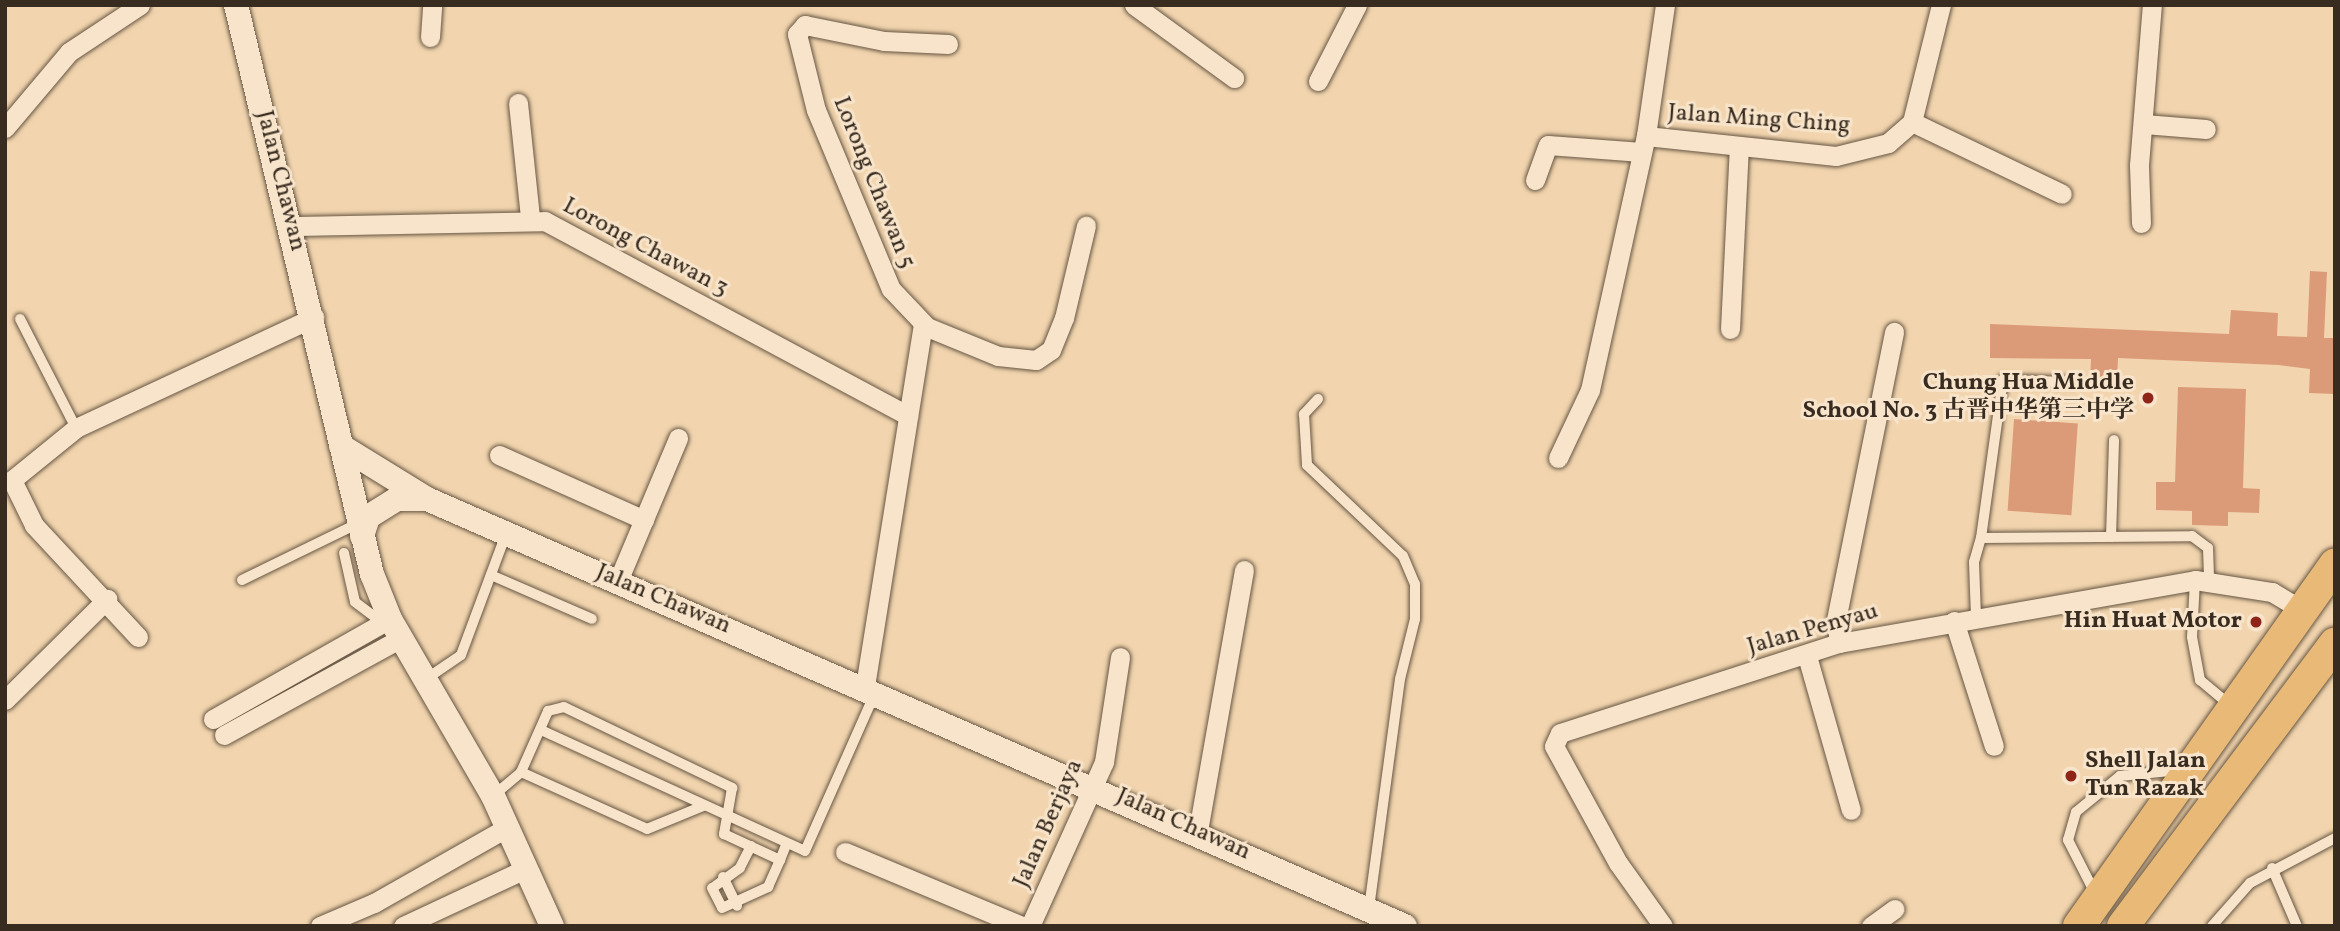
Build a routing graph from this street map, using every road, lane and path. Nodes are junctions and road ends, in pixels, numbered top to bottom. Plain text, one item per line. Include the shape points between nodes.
1 (140, 5) edge
2 (236, 5) edge
3 (432, 5) edge
4 (1134, 5) edge
5 (1357, 5) edge
6 (1665, 5) edge
7 (1941, 5) edge
8 (2152, 5) edge
9 (430, 37) dead end
10 (948, 44) dead end
11 (1234, 78) dead end
12 (1318, 81) dead end
13 (518, 103) dead end
14 (1912, 122) junction
15 (2144, 124) junction
16 (5, 128) edge
17 (2206, 129) dead end
18 (1644, 144) junction
19 (1739, 146) junction
20 (1535, 180) dead end
21 (2062, 194) dead end
22 (530, 217) junction
23 (2141, 223) dead end
24 (293, 226) junction
25 (1086, 226) dead end
26 (314, 317) junction
27 (20, 319) dead end
28 (923, 325) junction
29 (1730, 329) dead end
30 (1894, 331) dead end
31 (2071, 382) dead end
32 (1318, 399) dead end
33 (908, 416) junction
34 (76, 428) junction
35 (678, 438) dead end
36 (2114, 440) dead end
37 (341, 446) junction
38 (499, 455) dead end
39 (1558, 458) dead end
40 (427, 499) junction
41 (644, 520) junction
42 (506, 534) junction
43 (355, 537) junction
44 (2111, 537) junction
45 (1981, 538) junction
46 (2335, 564) edge
47 (1244, 570) dead end
48 (491, 575) junction
49 (2202, 579) junction
50 (242, 580) dead end
51 (618, 581) junction
52 (107, 599) junction
53 (2302, 610) junction
54 (1976, 617) junction
55 (592, 619) dead end
56 (1954, 621) junction
57 (391, 626) junction
58 (138, 637) dead end
59 (1839, 643) junction
60 (2335, 644) edge
61 (1119, 656) dead end
62 (1807, 656) junction
63 (426, 678) junction
64 (870, 688) junction
65 (5, 700) edge
66 (2234, 707) junction
67 (219, 727) dead end
68 (541, 730) junction
69 (1994, 746) dead end
70 (2190, 771) junction
71 (521, 772) junction
72 (1095, 785) junction
73 (493, 796) junction
74 (703, 806) junction
75 (1851, 810) dead end
76 (725, 816) junction
77 (508, 827) junction
78 (1198, 831) junction
79 (2335, 838) edge
80 (786, 845) junction
81 (751, 846) junction
82 (845, 852) dead end
83 (780, 860) junction
84 (525, 869) junction
85 (2272, 869) junction
86 (723, 877) junction
87 (2098, 898) junction
88 (737, 906) junction
89 (1368, 909) junction
90 (1894, 909) dead end
91 (2131, 920) edge
92 (2214, 925) edge
93 (320, 926) edge
94 (403, 926) edge
95 (552, 926) edge
96 (1021, 926) edge
97 (1030, 926) edge
98 (1405, 926) edge
99 (1663, 926) edge
100 (1871, 926) edge
101 (2078, 926) edge
102 (2297, 926) edge

1 - 16 street via 69,52
2 - 24 street, Jalan Chawan
3 - 9 street
4 - 11 street
5 - 12 street
6 - 18 street, Jalan Ming Ching
7 - 14 street
8 - 15 street
10 - 28 street, Lorong Chawan 5 via 884,41 806,25 797,34 798,58 862,229 891,289
13 - 22 street
14 - 19 street, Jalan Ming Ching via 1864,152 1836,156
14 - 21 street
15 - 17 street
15 - 23 street
18 - 19 street, Jalan Ming Ching
18 - 20 street via 1548,145
18 - 39 street via 1590,390
19 - 29 street
22 - 24 street, Lorong Chawan 3
22 - 33 street, Lorong Chawan 3
24 - 26 street, Jalan Chawan
25 - 28 street, Lorong Chawan 5 via 1064,318 1051,350 1036,360 998,356
26 - 34 street
26 - 37 street, Jalan Chawan
27 - 34 lane
28 - 33 street
30 - 59 street via 1836,620
31 - 45 lane via 2003,380
32 - 89 lane via 1304,414 1307,464 1403,556 1415,584 1415,619 1400,679
33 - 64 street
34 - 52 street via 18,469 12,492 34,525
35 - 41 street
36 - 44 lane
37 - 40 street, Jalan Chawan
37 - 43 street
38 - 41 street
40 - 42 street, Jalan Chawan
40 - 43 street via 390,503 368,517
41 - 51 street
42 - 48 lane
42 - 51 street, Jalan Chawan
43 - 50 lane
43 - 57 street
44 - 45 lane
44 - 49 lane via 2203,539
45 - 54 lane via 1975,562
46 - 53 highway
47 - 78 street
48 - 55 lane
48 - 63 lane via 461,655
49 - 53 street, Jalan Penyau via 2272,592
49 - 54 street, Jalan Penyau
49 - 66 lane via 2192,637 2200,680 2211,695
51 - 64 street, Jalan Chawan
52 - 58 street
52 - 65 street
53 - 66 highway
54 - 56 street, Jalan Penyau
56 - 59 street, Jalan Penyau
56 - 69 street
57 - 63 street
57 - 67 street
59 - 62 street, Jalan Penyau
60 - 91 highway
61 - 72 street, Jalan Berjaya
62 - 75 street
62 - 99 street, Jalan Penyau via 1556,737 1554,746 1619,863
63 - 73 street
64 - 72 street, Jalan Chawan
64 - 80 lane via 811,846
66 - 70 highway
68 - 71 lane
68 - 74 lane
68 - 76 lane via 548,711 564,707 732,788
70 - 87 highway
70 - 87 lane via 2120,776 2076,812 2068,840
71 - 73 lane
71 - 74 lane via 647,829
72 - 78 street, Jalan Chawan
72 - 97 street, Jalan Berjaya
73 - 77 street
74 - 76 lane
76 - 80 lane
76 - 81 lane via 721,830
77 - 84 street
77 - 93 street via 374,903
78 - 89 street, Jalan Chawan
79 - 85 lane
80 - 83 lane
81 - 83 lane
81 - 86 lane via 740,868
82 - 96 street
83 - 88 lane via 768,887
84 - 94 street
84 - 95 street
85 - 92 lane via 2250,883
85 - 102 lane
86 - 88 lane
86 - 88 lane via 712,888 716,898 722,908
87 - 101 highway
89 - 98 street, Jalan Chawan
90 - 100 street

